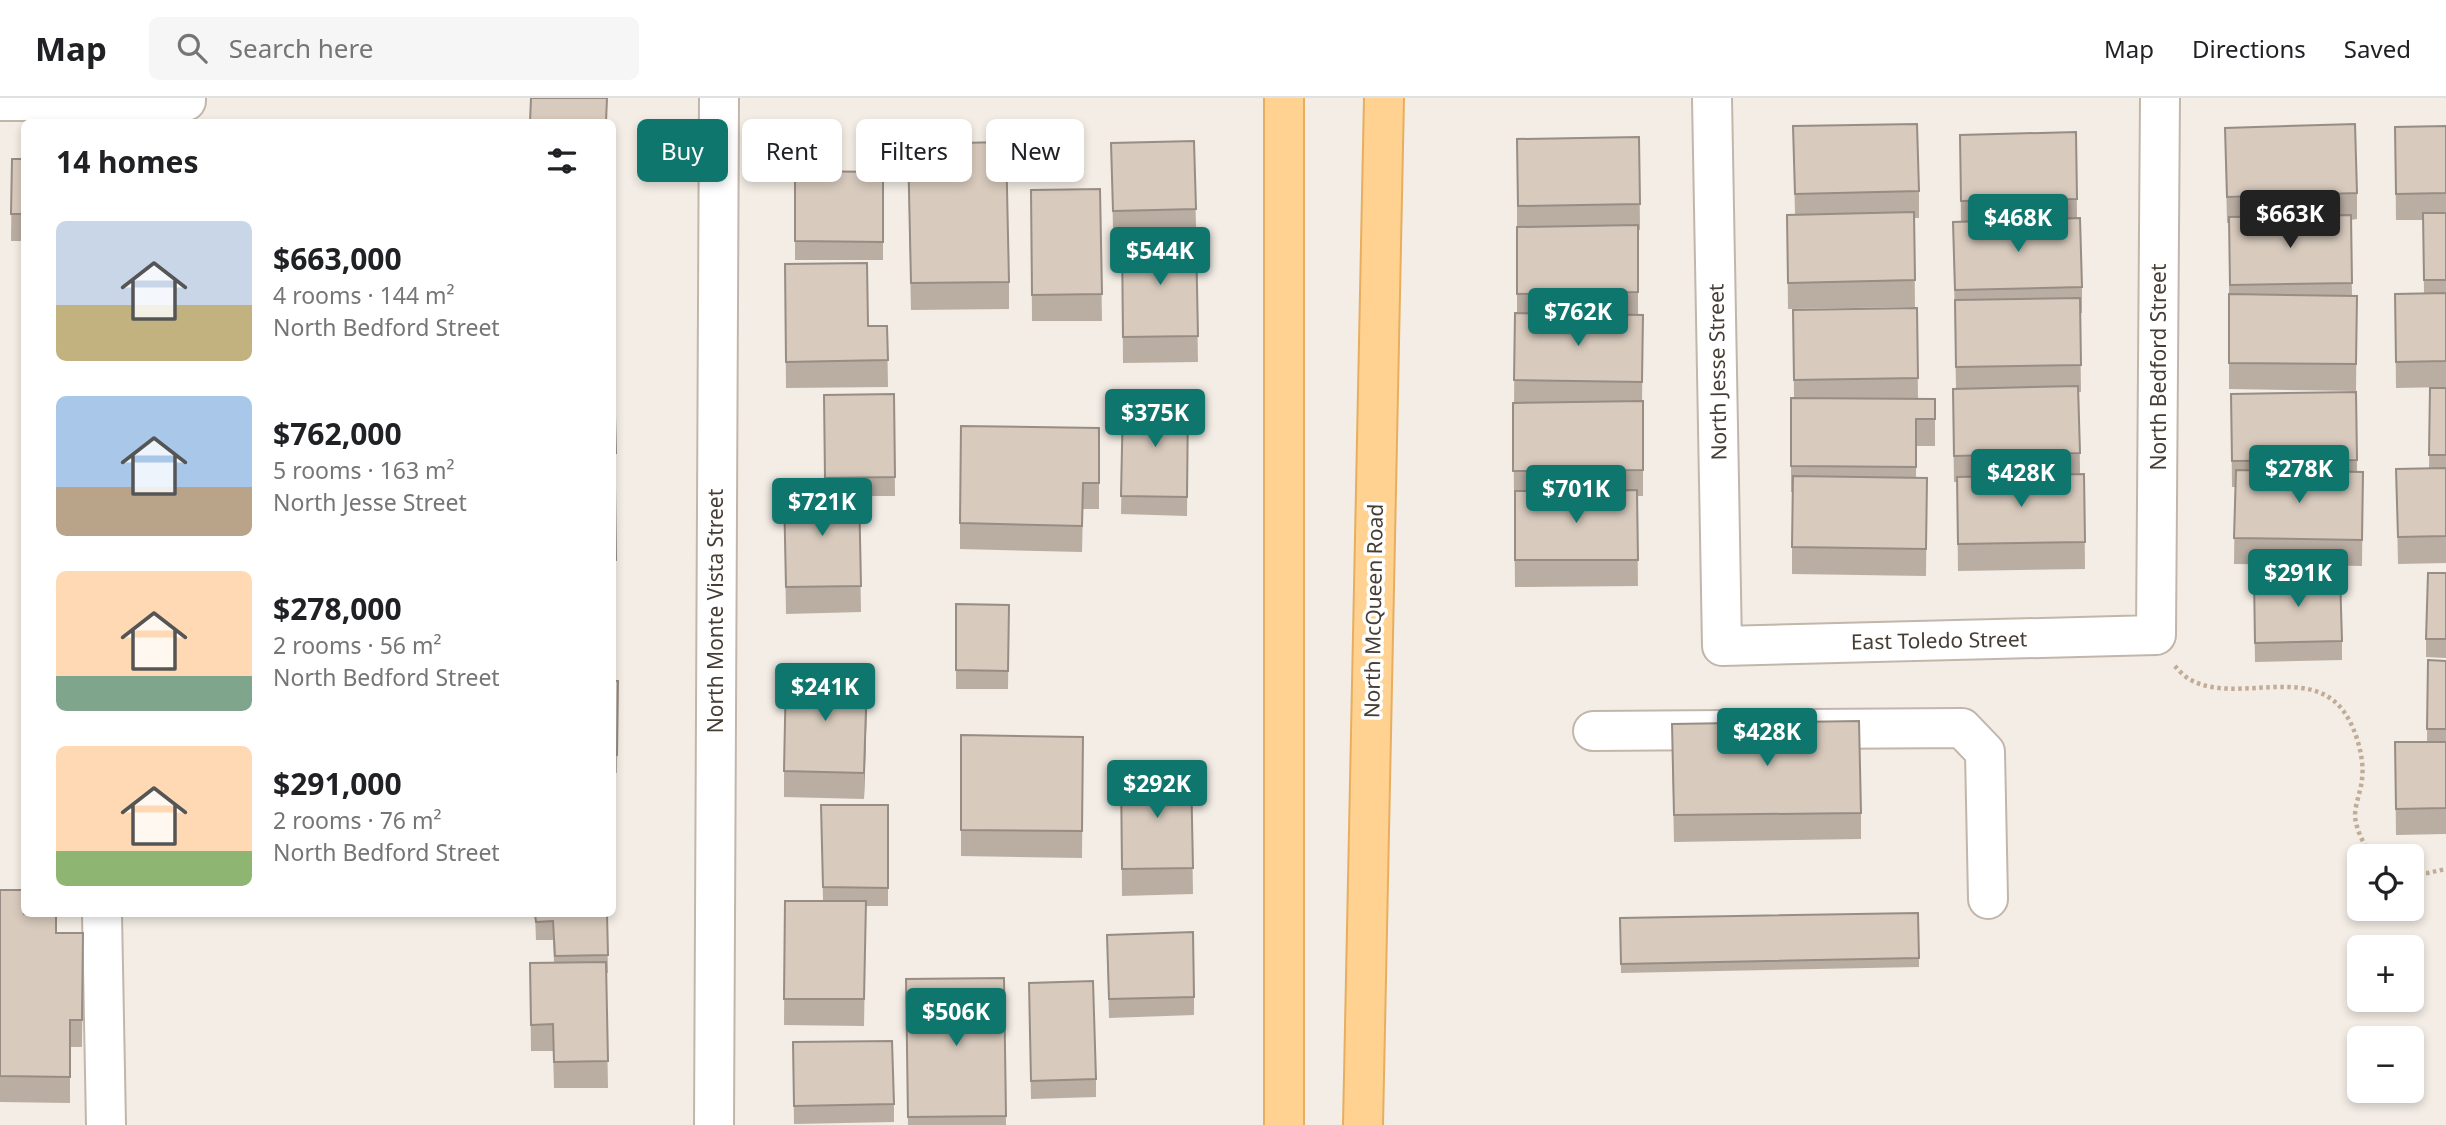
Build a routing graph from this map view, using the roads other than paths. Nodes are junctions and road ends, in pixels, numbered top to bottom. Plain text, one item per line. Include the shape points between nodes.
1 (719, 98) edge
2 (1284, 98) edge
3 (1384, 98) edge
4 (1712, 98) edge
5 (2160, 98) edge
6 (186, 99) edge
7 (0, 101) edge
8 (2153, 635) joint
9 (1722, 646) joint
10 (1593, 732) dead end
11 (1988, 899) dead end
12 (102, 917) edge
13 (106, 1125) edge
14 (714, 1125) edge
15 (1284, 1125) edge
16 (1363, 1125) edge

1 - 14 street, North Monte Vista Street
2 - 15 main road
3 - 16 main road, North McQueen Road
4 - 9 street, North Jesse Street
5 - 8 street, North Bedford Street
6 - 7 street
8 - 9 street, East Toledo Street
10 - 11 street via 1962,728 1985,752
12 - 13 street

